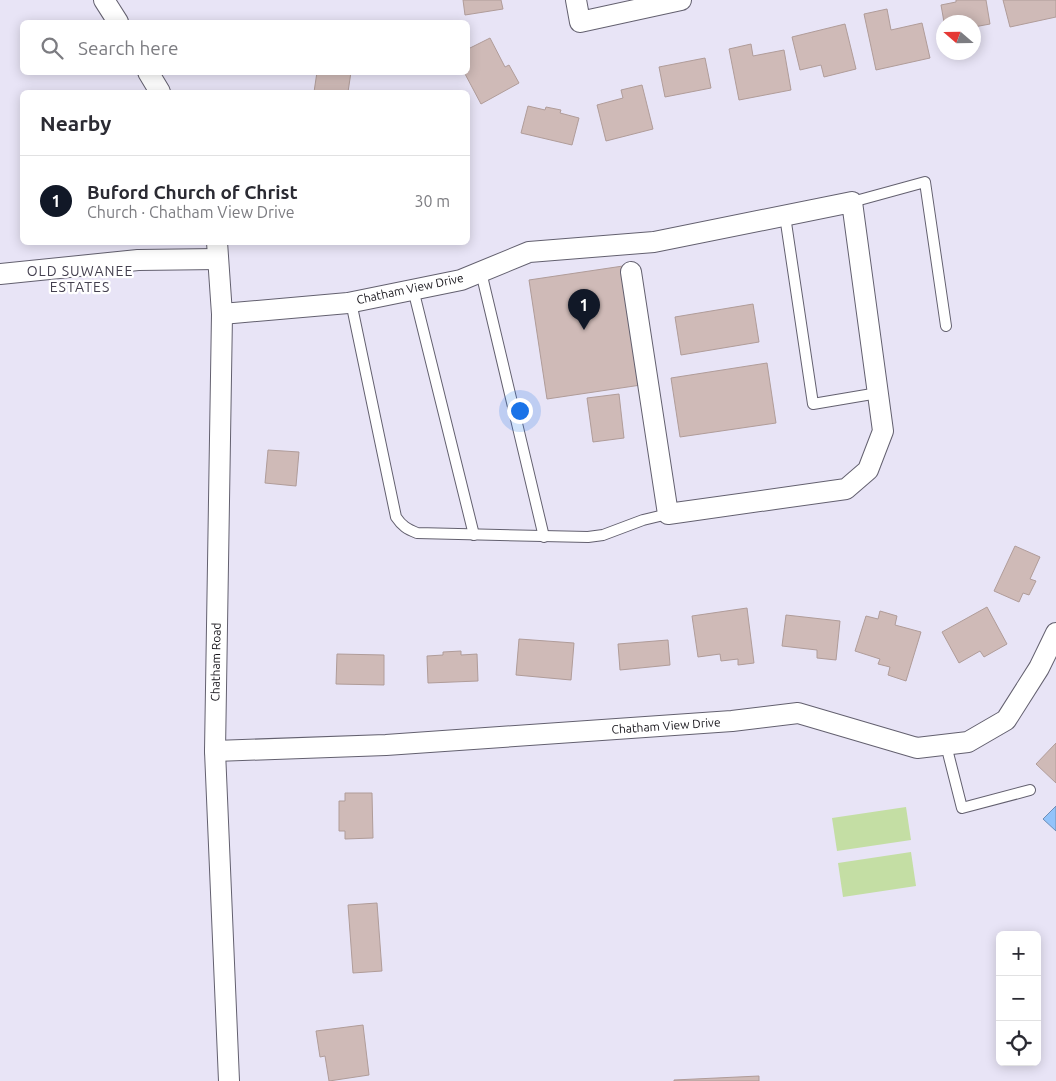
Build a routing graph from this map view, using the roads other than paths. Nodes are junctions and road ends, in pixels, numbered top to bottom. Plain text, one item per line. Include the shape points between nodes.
1 (104, 0) edge
2 (576, 0) edge
3 (682, 0) edge
4 (117, 20) edge
5 (150, 75) edge
6 (159, 90) edge
7 (852, 202) junction
8 (785, 216) junction
9 (218, 251) edge
10 (481, 272) junction
11 (631, 272) dead end
12 (0, 274) edge
13 (414, 289) junction
14 (351, 302) junction
15 (222, 314) junction
16 (946, 326) dead end
17 (878, 393) junction
18 (668, 514) junction
19 (474, 535) junction
20 (544, 536) junction
21 (1056, 633) edge
22 (946, 745) junction
23 (215, 751) junction
24 (1030, 790) dead end
25 (230, 1081) edge

1 - 4 street
2 - 3 street via 580,22
5 - 6 street
7 - 8 street, Chatham View Drive
7 - 16 lane via 925,182
7 - 17 street
8 - 10 street, Chatham View Drive via 654,242 530,252
8 - 17 lane via 813,404
9 - 12 street
9 - 15 street, Chatham Road
10 - 13 street, Chatham View Drive via 461,280
10 - 20 lane
11 - 18 street
13 - 14 street, Chatham View Drive
13 - 19 lane
14 - 15 street, Chatham View Drive
14 - 19 lane via 396,517 401,525 417,533
15 - 23 street, Chatham Road
17 - 18 street via 883,431 868,470 846,489
18 - 20 lane via 588,537
19 - 20 lane
21 - 22 street, Chatham View Drive via 1040,668 1006,720 968,742
22 - 23 street, Chatham View Drive via 916,748 798,713 732,721 386,745
22 - 24 lane via 962,808
23 - 25 street, Chatham Road

